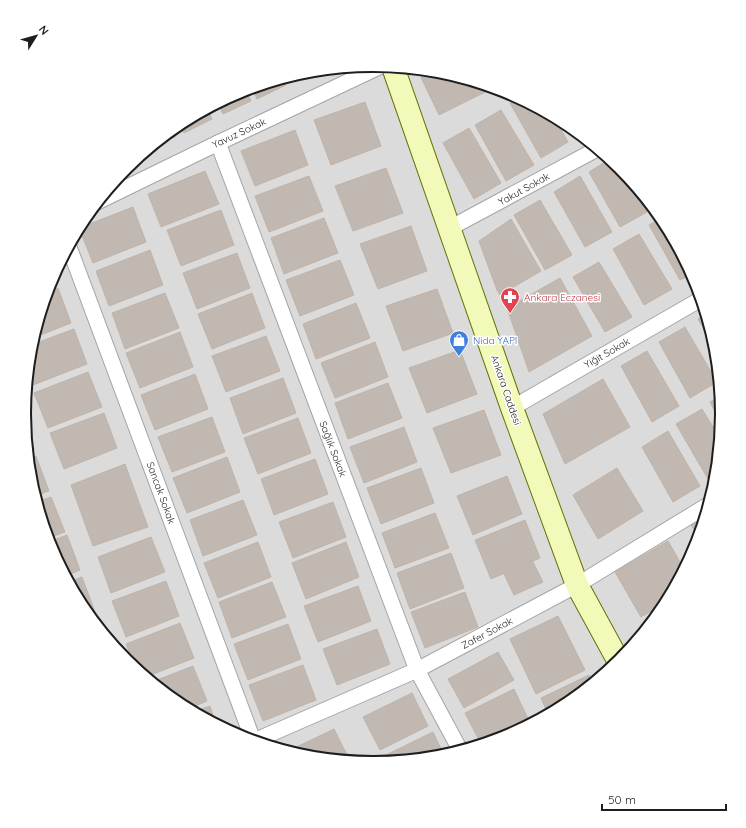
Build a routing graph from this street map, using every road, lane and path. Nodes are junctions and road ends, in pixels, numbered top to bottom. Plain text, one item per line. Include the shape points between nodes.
1 (351, 73) edge
2 (394, 73) edge
3 (218, 143) junction
4 (591, 151) edge
5 (111, 195) edge
6 (450, 228) junction
7 (71, 253) edge
8 (696, 302) edge
9 (512, 408) junction
10 (701, 509) edge
11 (577, 585) junction
12 (615, 655) edge
13 (417, 670) junction
14 (250, 733) edge
15 (261, 737) edge
16 (457, 745) edge

1 - 3 street, Yavuz Sokak
2 - 6 main road, Ankara Caddesi
3 - 5 street, Yavuz Sokak
3 - 13 street, Sağlık Sokak
4 - 6 street, Yakut Sokak
6 - 9 main road, Ankara Caddesi
7 - 14 street, Sancak Sokak
8 - 9 street, Yiğit Sokak
9 - 11 main road, Ankara Caddesi
10 - 11 street, Zafer Sokak
11 - 12 main road, Ankara Caddesi
11 - 13 street, Zafer Sokak
13 - 15 street, Zafer Sokak
13 - 16 street, Sağlık Sokak

